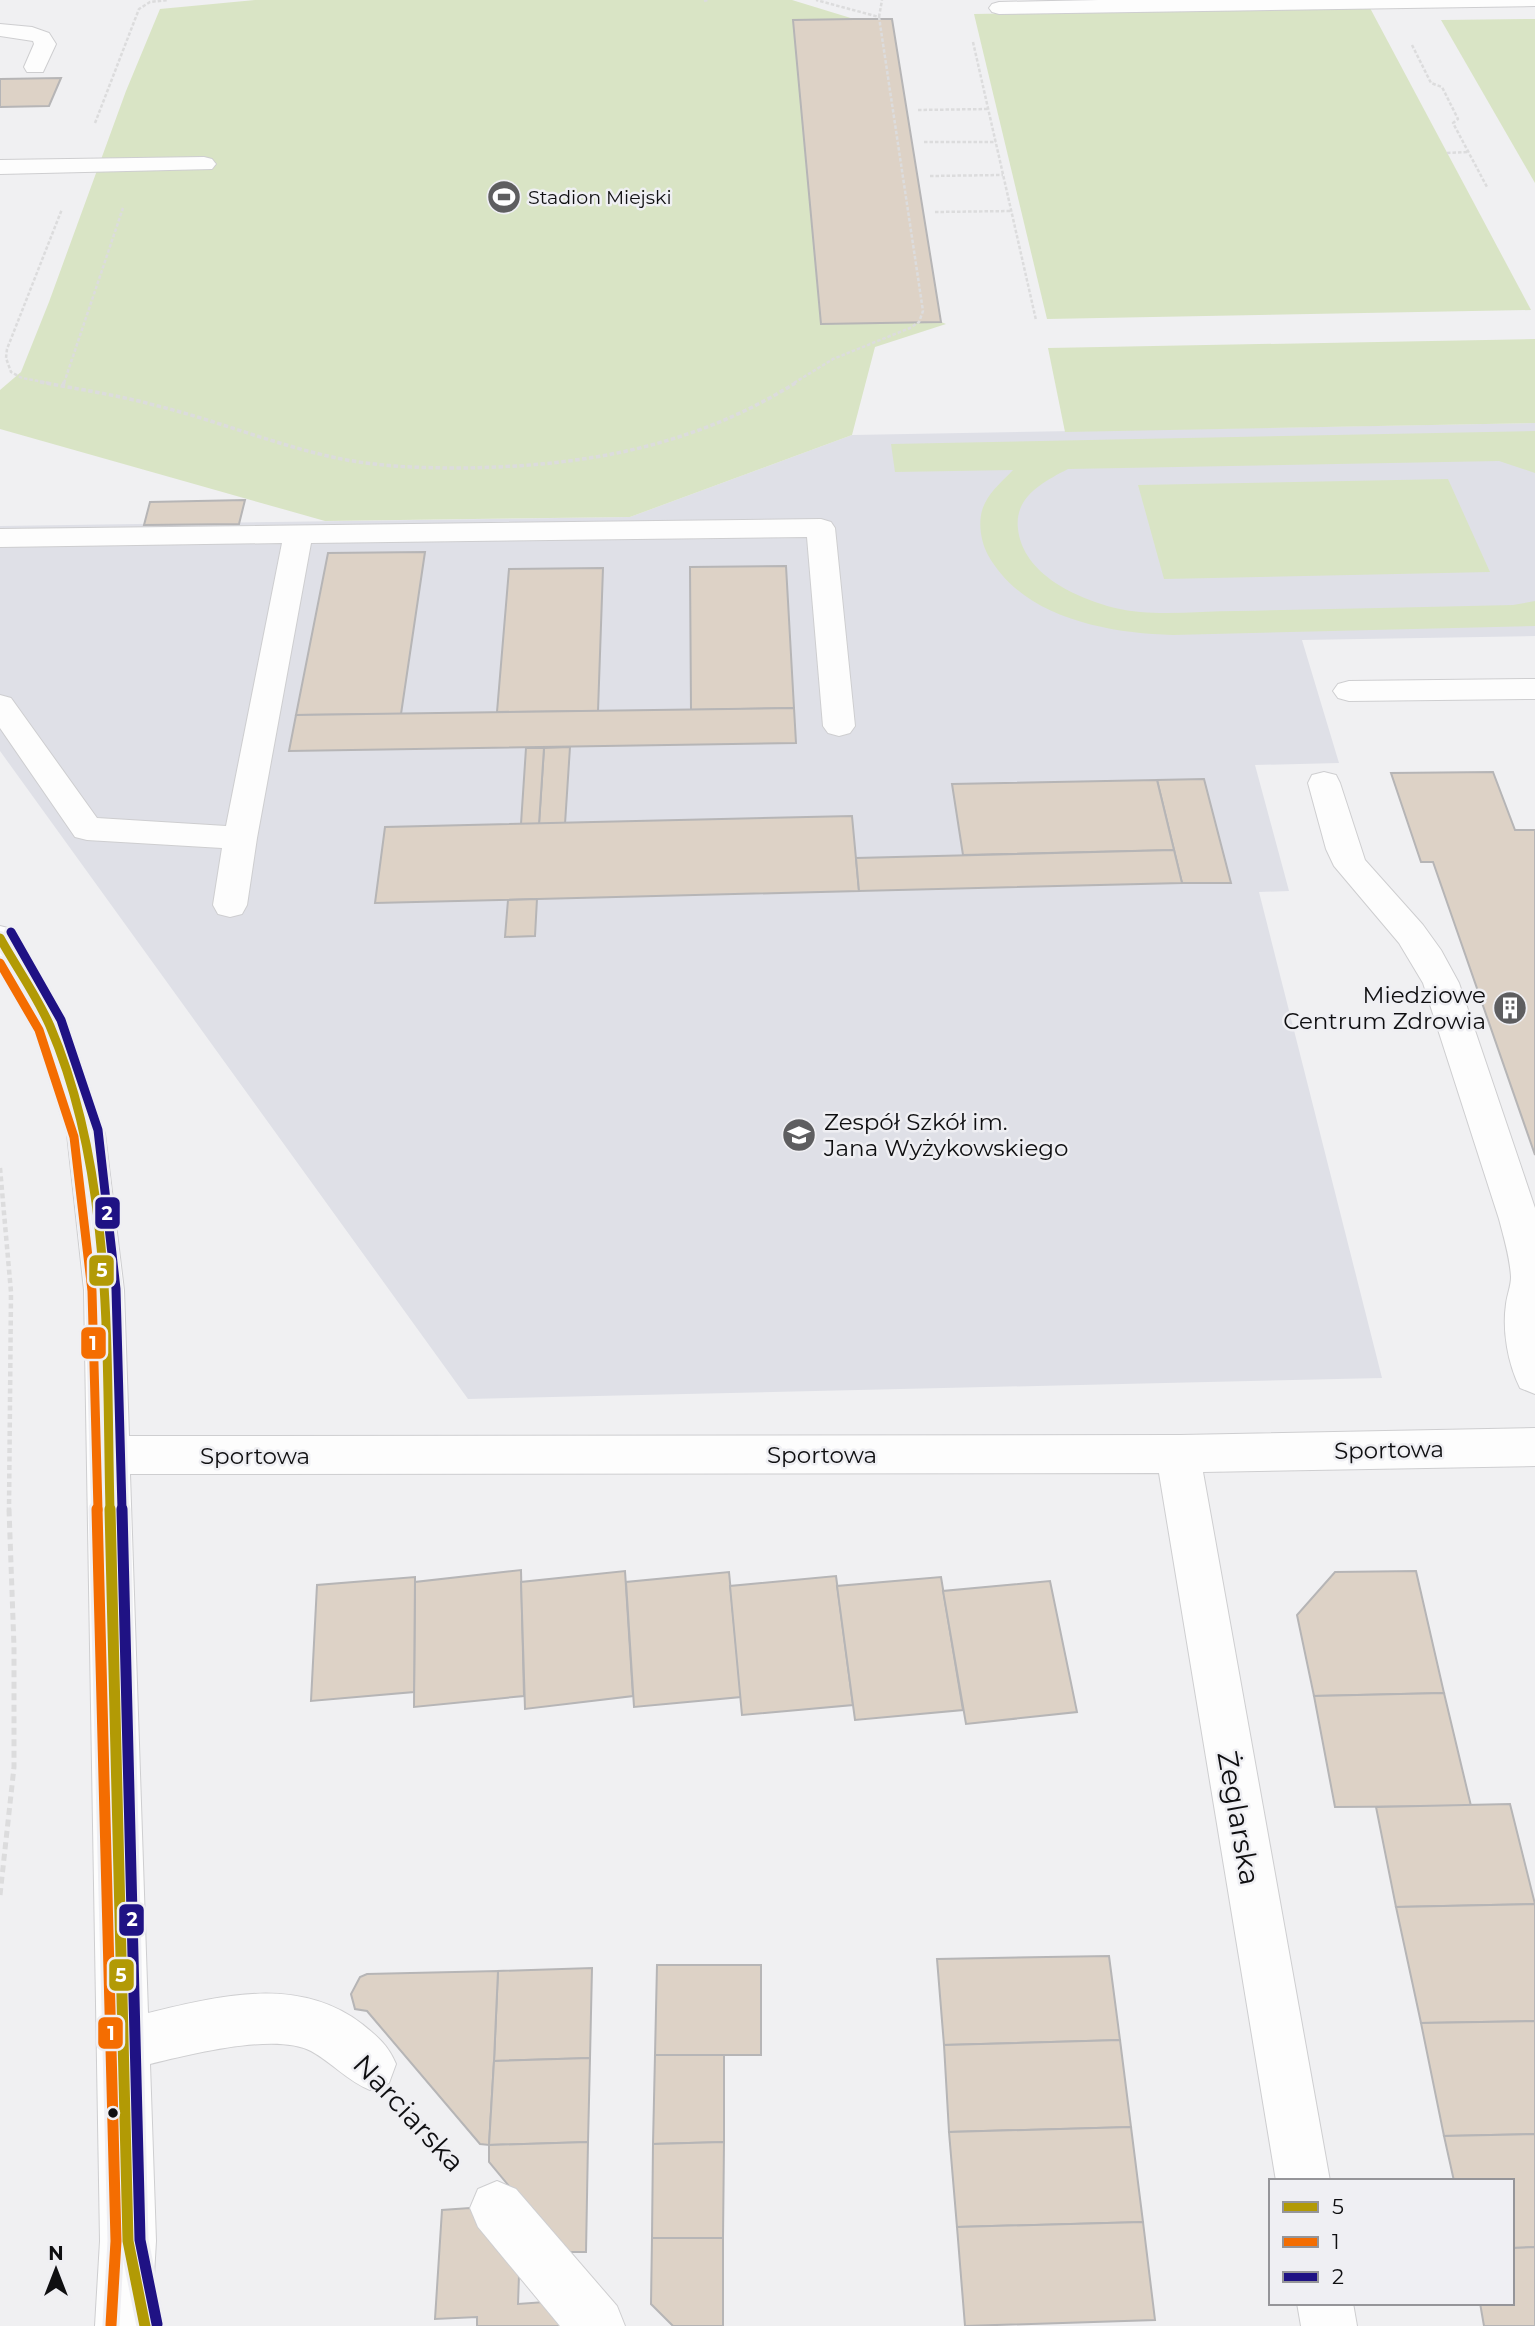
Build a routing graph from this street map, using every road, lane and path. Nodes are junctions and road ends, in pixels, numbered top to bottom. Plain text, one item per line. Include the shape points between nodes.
1 (168, 0) edge
2 (816, 0) edge
3 (882, 0) edge
4 (1535, 0) edge
5 (1219, 2) edge
6 (1428, 2) edge
7 (999, 8) joint
8 (879, 17) junction
9 (0, 30) edge
10 (35, 67) dead end
11 (988, 109) junction
12 (918, 110) dead end
13 (924, 142) dead end
14 (996, 142) junction
15 (1469, 152) junction
16 (1447, 153) dead end
17 (204, 164) dead end
18 (78, 166) junction
19 (0, 167) edge
20 (1003, 175) junction
21 (930, 176) dead end
22 (1487, 187) dead end
23 (125, 202) dead end
24 (1011, 211) junction
25 (935, 212) dead end
26 (1036, 320) dead end
27 (63, 387) junction
28 (298, 535) junction
29 (0, 538) edge
30 (1535, 689) edge
31 (1349, 691) dead end
32 (0, 705) edge
33 (839, 726) dead end
34 (1324, 783) dead end
35 (240, 838) junction
36 (230, 905) dead end
37 (0, 938) edge
38 (0, 1168) edge
39 (1535, 1376) edge
40 (1535, 1447) edge
41 (1180, 1454) junction
42 (109, 1455) junction
43 (0, 1895) edge
44 (122, 2045) junction
45 (370, 2064) joint
46 (1303, 2179) edge
47 (497, 2208) joint
48 (128, 2241) junction
49 (1325, 2305) edge
50 (122, 2326) edge
51 (145, 2326) edge
52 (597, 2326) edge
53 (1329, 2326) edge

1 - 18 path via 139,9
2 - 8 path
3 - 8 path
4 - 6 street
5 - 6 street
5 - 7 street
6 - 15 path via 1437,17 1429,22 1401,23 1431,83 1442,87 1458,119 1453,123
7 - 11 path via 966,9
8 - 27 path via 923,312 919,322 834,359 776,396 701,431 614,456 518,467 415,468 327,456 167,408
9 - 10 street via 42,37 45,44
11 - 12 path
11 - 14 path
13 - 14 path
14 - 20 path
15 - 16 path
15 - 22 path
17 - 18 street
18 - 19 street
18 - 27 path via 6,358 11,372 22,378
20 - 21 path
20 - 24 path
23 - 27 path
24 - 25 path
24 - 26 path
28 - 29 street
28 - 33 street via 821,528
28 - 35 street
30 - 31 street
32 - 35 street via 87,828
34 - 39 street via 1351,866 1423,950 1448,1003 1528,1255 1531,1280 1526,1335
35 - 36 street
37 - 42 street via 50,1025 86,1134 104,1290
38 - 43 path via 11,1292 8,1485 15,1647 14,1767
40 - 41 street, Sportowa
41 - 42 street, Sportowa
41 - 46 street, Żeglarska via 1182,1490
42 - 44 street
44 - 45 street, Narciarska via 228,2022 284,2019 318,2026
44 - 48 street
45 - 47 path, Narciarska
47 - 52 street
48 - 50 street
48 - 51 street
49 - 53 street

